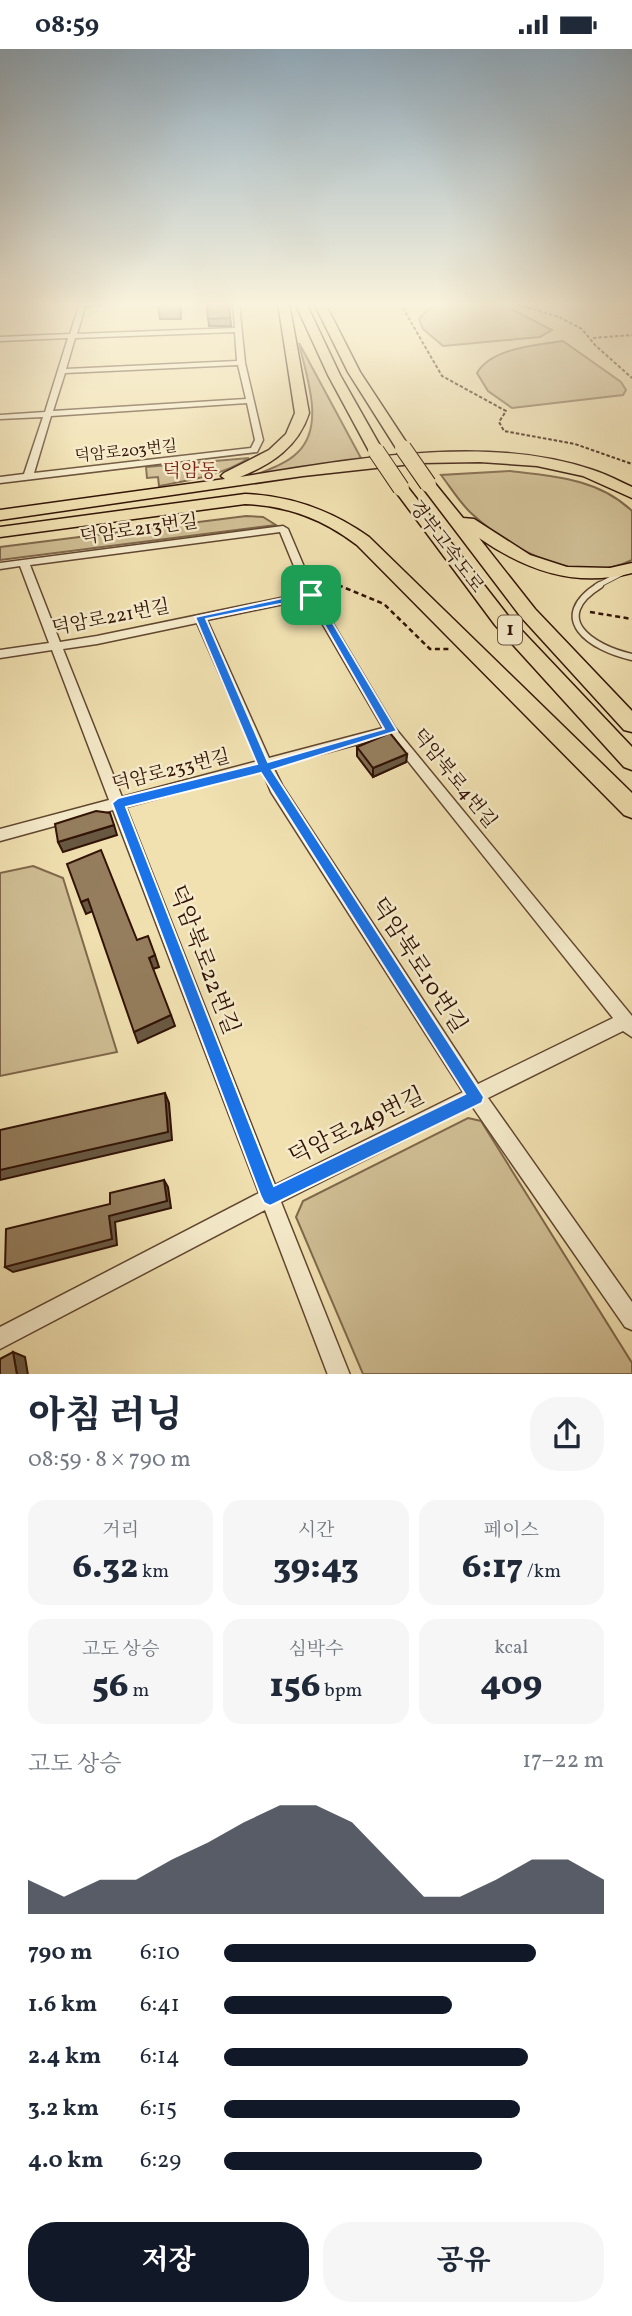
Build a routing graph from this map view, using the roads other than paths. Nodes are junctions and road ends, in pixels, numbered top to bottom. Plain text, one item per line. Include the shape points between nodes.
1 (65, 365) edge
2 (200, 365) edge
3 (241, 365) edge
4 (294, 365) edge
5 (329, 365) edge
6 (350, 365) edge
7 (63, 371) junction
8 (249, 401) junction
9 (49, 415) junction
10 (0, 417) edge
11 (28, 477) junction
12 (0, 480) edge
13 (428, 484) junction
14 (170, 493) junction
15 (632, 493) edge
16 (632, 503) edge
17 (164, 512) junction
18 (0, 515) edge
19 (283, 529) joint
20 (0, 532) edge
21 (23, 563) junction
22 (0, 566) edge
23 (630, 569) edge
24 (311, 595) junction
25 (200, 617) junction
26 (57, 647) junction
27 (0, 654) edge
28 (632, 657) edge
29 (632, 724) edge
30 (391, 731) junction
31 (632, 761) edge
32 (264, 767) junction
33 (118, 803) junction
34 (632, 808) edge
35 (0, 835) edge
36 (629, 1025) edge
37 (476, 1097) junction
38 (270, 1197) junction
39 (632, 1320) edge
40 (0, 1338) edge
41 (339, 1374) edge

1 - 7 street
2 - 7 street
3 - 8 street
4 - 14 highway via 302,412 298,427 281,449 256,465
5 - 31 highway, 경부고속도로 / 1, bridge via 376,451 502,621
6 - 13 highway, 경부고속도로 / 1, bridge
7 - 9 street
8 - 9 street
8 - 11 street, 덕암로203번길 via 259,440 254,450
9 - 10 street
9 - 11 street
11 - 12 street, 덕암로203번길
13 - 23 highway via 480,531 527,561 587,575
13 - 29 highway, 경부고속도로 / 1 via 528,613
14 - 15 highway via 406,461 492,457 569,466
14 - 18 highway
16 - 17 highway via 565,472 482,462 273,484
17 - 20 highway
17 - 34 highway via 234,500 266,500 297,506 342,525
19 - 21 street, 덕암로213번길
19 - 24 street, 덕암북로4번길
21 - 22 street, 덕암로213번길
21 - 26 street, 덕암북로22번길
23 - 28 lane via 587,593 575,611 579,626 593,642
24 - 25 street, 덕암로221번길
24 - 30 street, 덕암북로4번길
25 - 26 street, 덕암로221번길
25 - 32 street, 덕암북로10번길
26 - 27 street, 덕암로221번길
26 - 33 street, 덕암북로22번길
30 - 32 street, 덕암로233번길
30 - 36 street, 덕암북로4번길
32 - 33 street, 덕암로233번길
32 - 37 street, 덕암북로10번길
33 - 35 street, 덕암로233번길
33 - 38 street, 덕암북로22번길
36 - 37 street, 덕암로249번길
37 - 38 street, 덕암로249번길
37 - 39 street, 덕암북로10번길
38 - 40 street, 덕암로249번길
38 - 41 street, 덕암북로22번길

